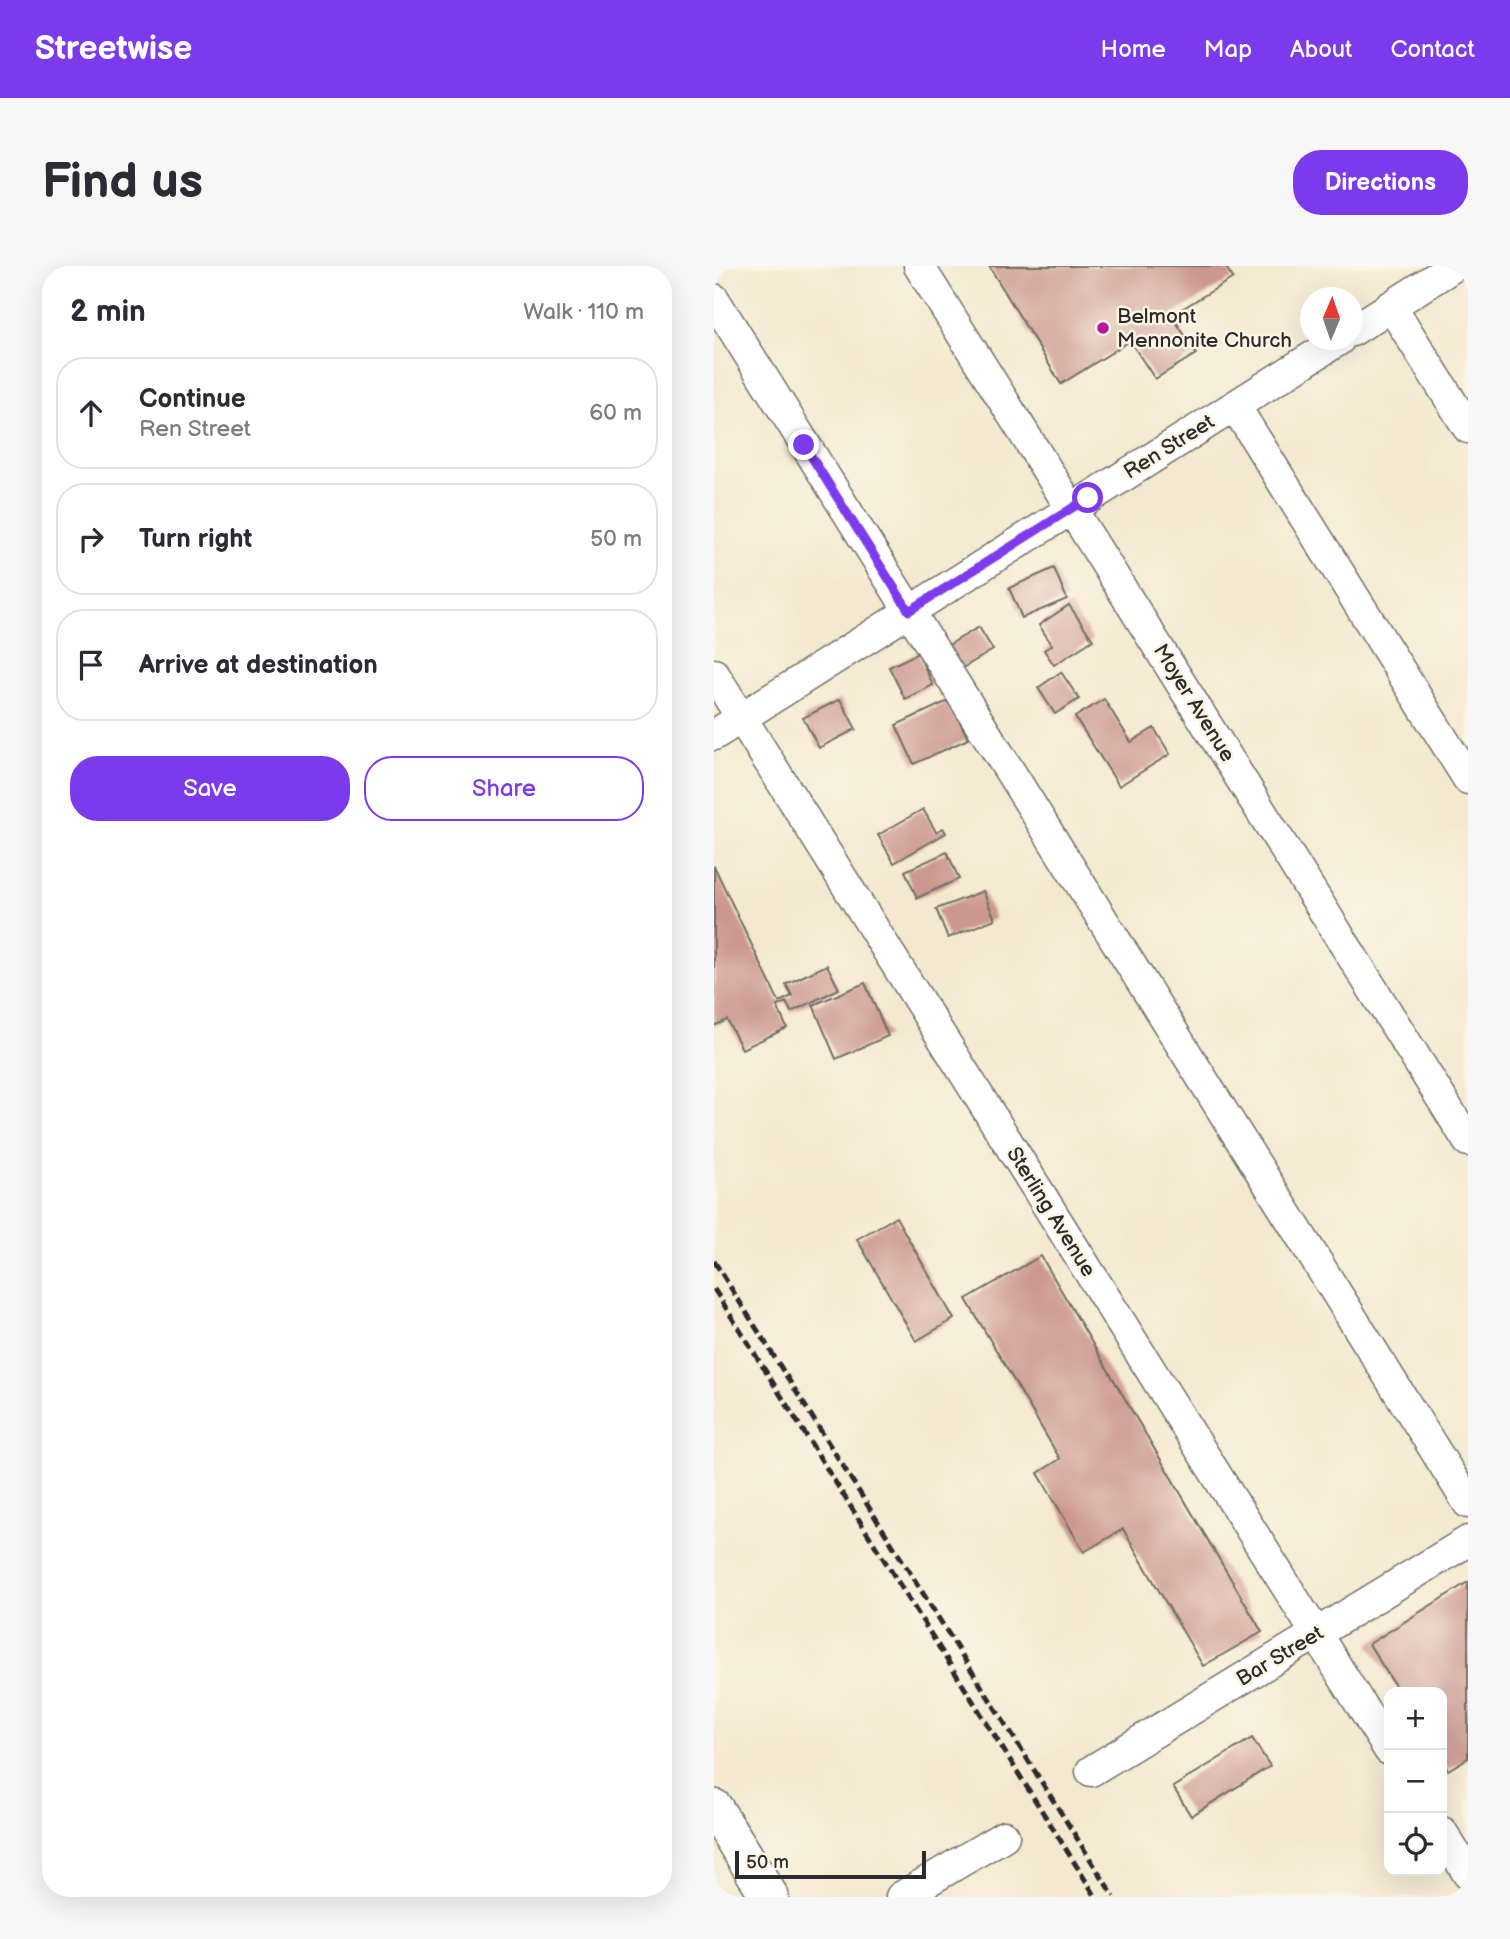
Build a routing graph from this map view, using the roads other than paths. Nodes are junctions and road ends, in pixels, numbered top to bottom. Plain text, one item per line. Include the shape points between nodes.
1 (919, 266) edge
2 (1454, 266) edge
3 (714, 299) edge
4 (1391, 306) junction
5 (1363, 324) edge
6 (1323, 350) edge
7 (1235, 406) junction
8 (1468, 428) edge
9 (1072, 508) junction
10 (909, 611) junction
11 (714, 674) edge
12 (742, 718) junction
13 (714, 735) edge
14 (1468, 779) edge
15 (1468, 1141) edge
16 (1468, 1503) edge
17 (1468, 1541) edge
18 (1316, 1634) junction
19 (1384, 1742) edge
20 (1091, 1772) dead end
21 (714, 1808) edge
22 (1004, 1836) dead end
23 (1447, 1840) edge
24 (1468, 1874) edge
25 (770, 1897) edge
26 (901, 1897) edge

1 - 9 street, Moyer Avenue
2 - 4 street
3 - 10 street
4 - 5 street
4 - 8 street
6 - 7 street, Ren Street
7 - 9 street, Ren Street
7 - 14 street
9 - 10 street, Ren Street
9 - 15 street, Moyer Avenue
10 - 12 street, Ren Street
10 - 16 street
11 - 12 street, Sterling Avenue
12 - 13 street, Ren Street
12 - 18 street, Sterling Avenue
17 - 18 street, Bar Street
18 - 19 street, Sterling Avenue
18 - 20 street, Bar Street
21 - 25 main road
22 - 26 street
23 - 24 street

